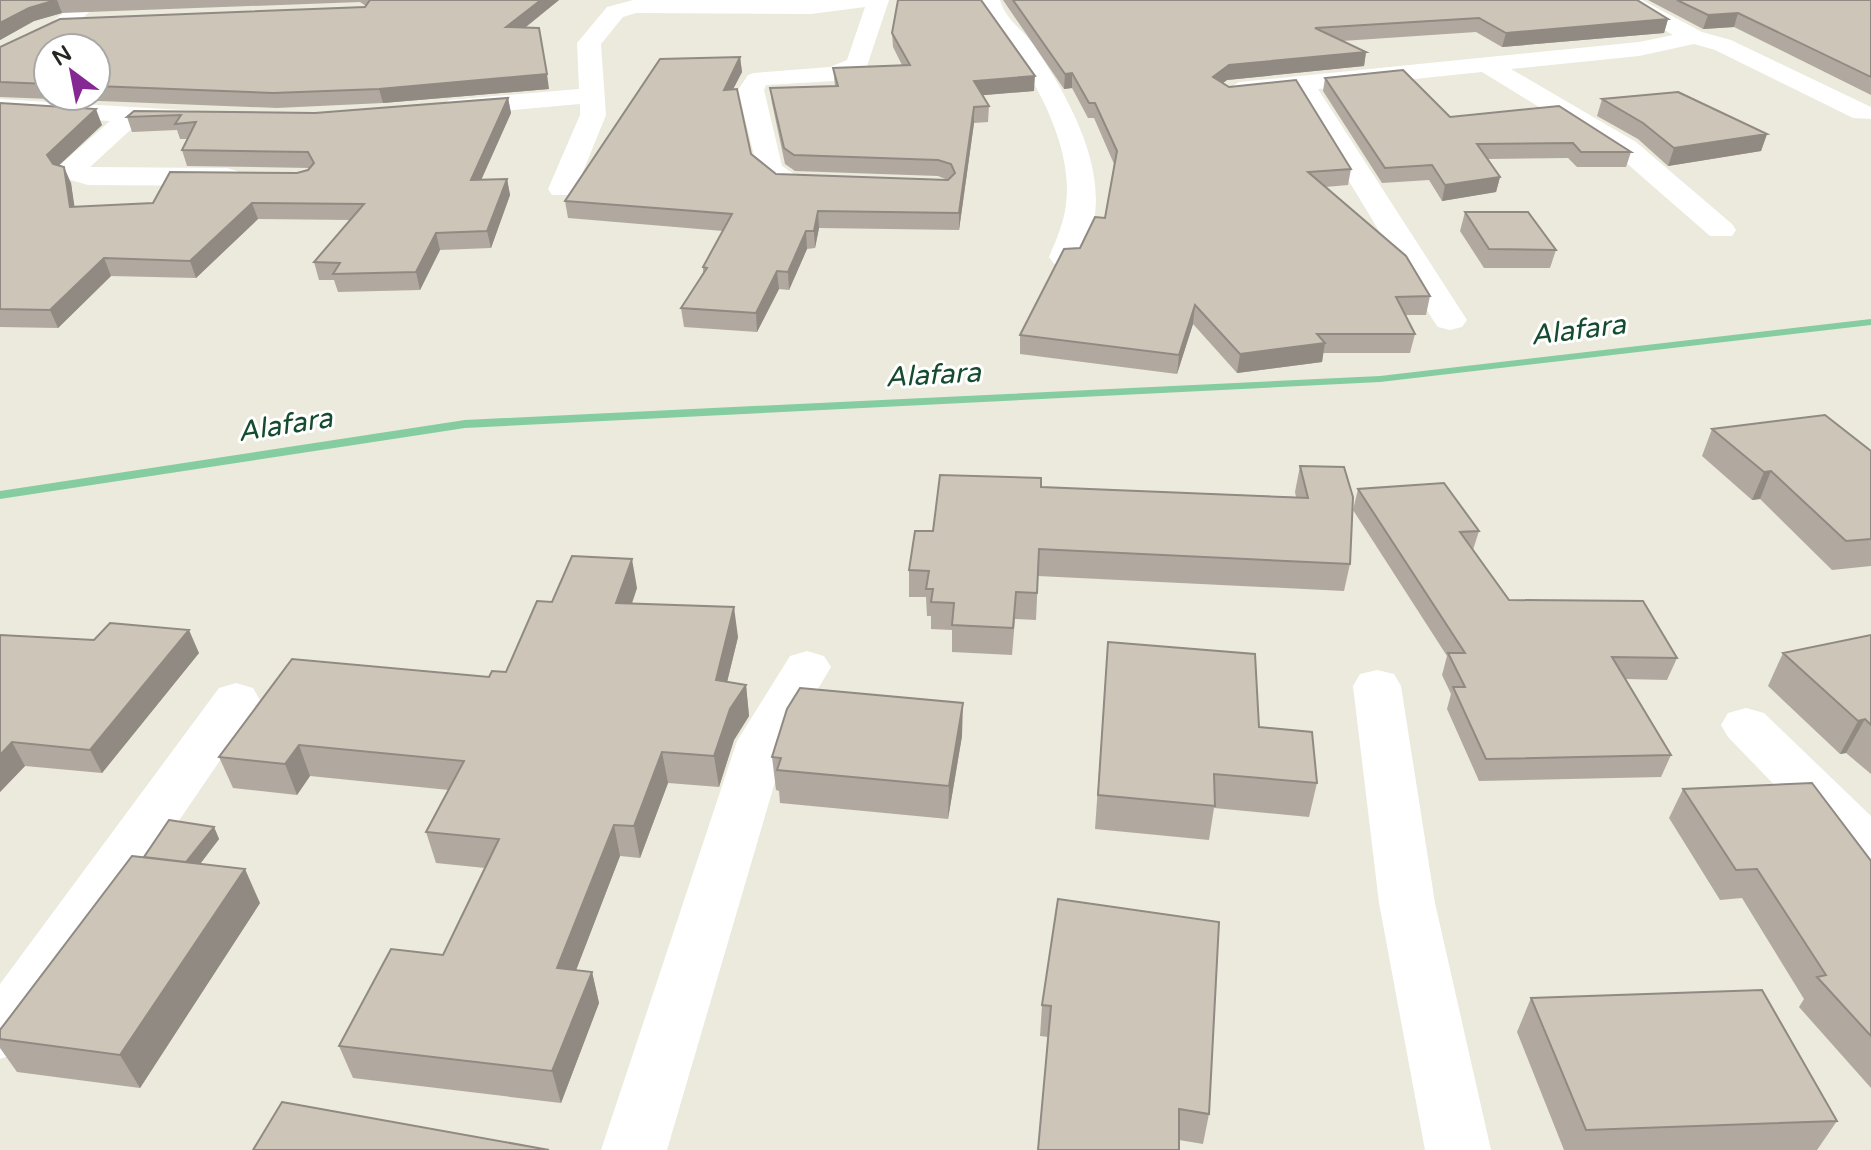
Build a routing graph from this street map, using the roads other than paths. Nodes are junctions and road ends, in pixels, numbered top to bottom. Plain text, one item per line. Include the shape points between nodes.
1 (93, 0) edge
2 (868, 0) edge
3 (878, 0) edge
4 (989, 0) edge
5 (1626, 0) edge
6 (109, 22) edge
7 (1694, 37) junction
8 (1487, 65) junction
9 (1302, 83) junction
10 (0, 85) edge
11 (1227, 91) edge
12 (594, 95) junction
13 (0, 98) edge
14 (0, 107) edge
15 (421, 110) edge
16 (1862, 113) dead end
17 (132, 115) junction
18 (221, 117) edge
19 (256, 177) edge
20 (848, 184) edge
21 (562, 189) dead end
22 (1721, 230) dead end
23 (1065, 257) edge
24 (1450, 320) dead end
25 (807, 667) dead end
26 (1377, 686) dead end
27 (236, 700) dead end
28 (1746, 725) dead end
29 (1871, 850) edge
30 (0, 1032) edge
31 (634, 1150) edge
32 (1458, 1150) edge

1 - 6 street via 52,26
2 - 12 street via 835,6 623,8 589,43
3 - 20 street via 858,64 834,74 763,78 751,90 769,170 776,177
4 - 23 street via 995,21 1017,39 1054,98 1074,153 1081,198
5 - 7 street
7 - 8 street via 1667,45
7 - 16 street via 1723,45
8 - 9 street
8 - 22 street via 1626,148
9 - 11 street
9 - 24 street
10 - 13 street via 9,89
12 - 15 street
12 - 21 street via 593,115
14 - 17 street
17 - 18 street
17 - 19 street via 70,171 88,176
25 - 31 street via 762,741
26 - 32 street via 1407,903
27 - 30 street
28 - 29 street

